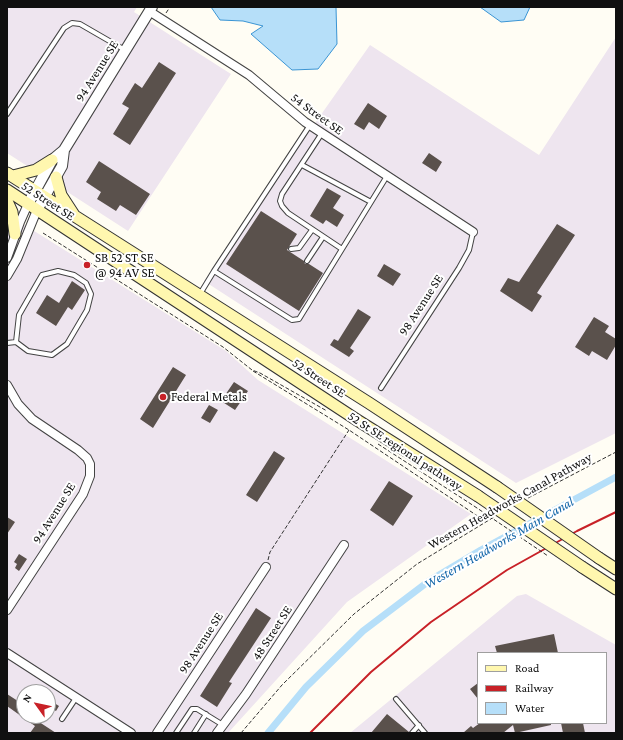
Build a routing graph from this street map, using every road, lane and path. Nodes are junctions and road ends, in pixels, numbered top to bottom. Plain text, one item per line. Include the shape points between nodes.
1 (151, 9) edge
2 (125, 51) junction
3 (7, 114) edge
4 (310, 125) junction
5 (322, 133) junction
6 (64, 150) junction
7 (52, 160) junction
8 (302, 165) junction
9 (10, 174) edge
10 (387, 176) junction
11 (56, 177) junction
12 (7, 190) edge
13 (39, 194) junction
14 (7, 200) edge
15 (371, 202) junction
16 (33, 207) junction
17 (75, 217) junction
18 (312, 230) junction
19 (473, 232) joint
20 (43, 233) dead end
21 (15, 234) junction
22 (323, 237) junction
23 (291, 249) dead end
24 (342, 249) junction
25 (7, 258) edge
26 (307, 261) dead end
27 (214, 271) junction
28 (7, 276) edge
29 (199, 295) junction
30 (16, 342) junction
31 (7, 343) edge
32 (252, 370) junction
33 (7, 385) edge
34 (380, 388) dead end
35 (331, 414) dead end
36 (349, 430) junction
37 (375, 442) dead end
38 (616, 452) edge
39 (526, 499) dead end
40 (476, 501) junction
41 (497, 515) dead end
42 (486, 522) junction
43 (344, 545) dead end
44 (552, 558) dead end
45 (266, 567) joint
46 (616, 569) edge
47 (616, 589) edge
48 (7, 610) edge
49 (7, 653) edge
50 (76, 698) junction
51 (396, 699) dead end
52 (206, 714) junction
53 (62, 719) dead end
54 (223, 725) junction
55 (419, 725) junction
56 (131, 733) edge
57 (157, 733) edge
58 (176, 733) edge
59 (194, 733) edge
60 (217, 733) edge
61 (241, 733) edge
62 (412, 733) edge
63 (425, 733) edge

1 - 2 street, 94 Avenue SE
1 - 4 street, 54 Street SE via 249,76
2 - 3 lane via 80,24 72,23 64,28
2 - 6 street, 94 Avenue SE
4 - 5 street, 54 Street SE
4 - 27 lane
5 - 8 lane
5 - 10 street, 54 Street SE
6 - 7 street, 94 Avenue SE
6 - 11 street, 94 Avenue SE via 62,166
7 - 9 main road via 36,170
7 - 13 street, 94 Avenue SE
8 - 15 lane
8 - 18 lane via 280,201 288,213
9 - 13 main road, 52 Street SE
10 - 15 lane
10 - 19 street, 54 Street SE
11 - 13 street, 94 Avenue SE
11 - 17 main road via 61,195
12 - 16 main road, 52 Street SE
13 - 16 street, 94 Avenue SE
13 - 17 main road, 52 Street SE
14 - 21 main road via 12,212
15 - 24 lane
16 - 21 street, 94 Avenue SE
16 - 28 street, 94 Avenue SE via 17,259
16 - 40 main road, 52 Street SE
17 - 29 main road, 52 Street SE
18 - 22 lane
18 - 23 lane via 299,248
19 - 34 lane, 98 Avenue SE via 469,250 459,268
20 - 32 path, 52 St SE regional pathway via 223,347
21 - 25 street, 94 Avenue SE
22 - 24 lane
22 - 26 lane
24 - 27 lane via 303,314 292,320
27 - 29 lane
29 - 46 main road, 52 Street SE, bridge via 497,487
30 - 30 lane via 19,315 42,275 58,271 74,275 86,283 91,294 87,310 67,344 52,355 28,351
30 - 31 lane
32 - 35 path, 52 St SE regional pathway
32 - 36 path via 257,376
33 - 48 street, 94 Avenue SE via 18,404 32,419 86,458 90,464 90,476 83,494
36 - 42 path
36 - 45 path via 270,552
37 - 40 path, 52 St SE regional pathway
38 - 39 path, Western Headworks Canal Pathway
40 - 44 path, 52 St SE regional pathway, bridge
40 - 47 main road, 52 Street SE, bridge
41 - 42 path, Western Headworks Canal Pathway
42 - 61 path, Western Headworks Canal Pathway via 417,564 354,614 282,685
43 - 54 street, 48 Street SE
45 - 57 street, 98 Avenue SE
49 - 50 street
50 - 53 lane
50 - 56 street
51 - 55 lane
52 - 54 lane
52 - 58 lane via 192,709
52 - 59 lane
54 - 60 street, 48 Street SE
55 - 62 lane
55 - 63 lane

